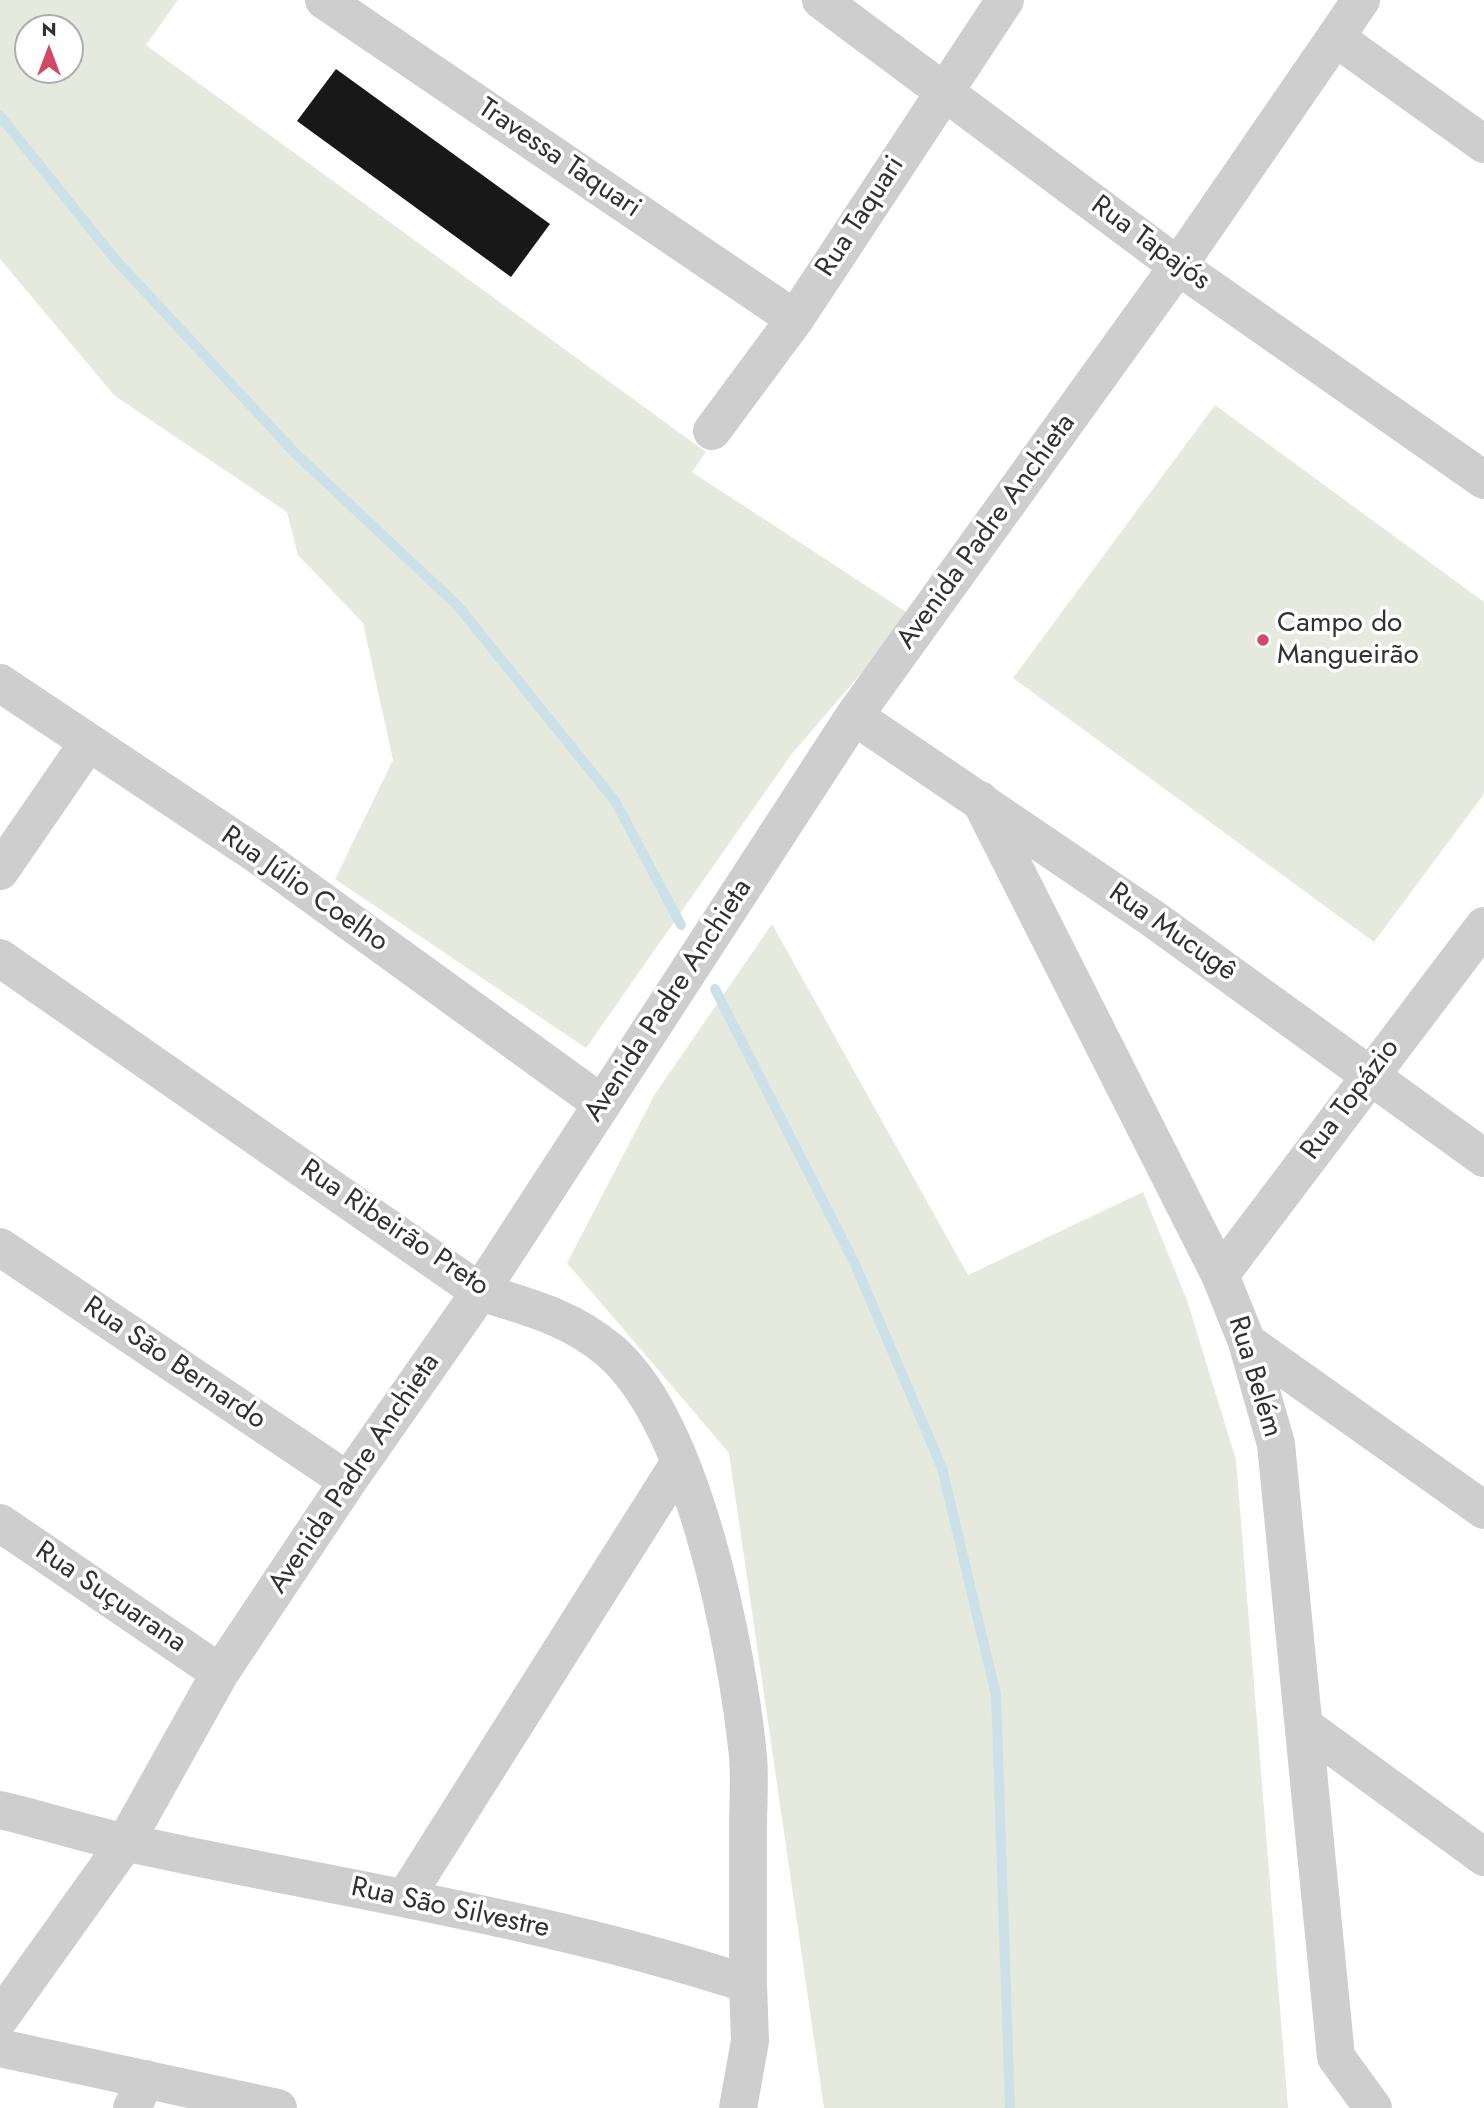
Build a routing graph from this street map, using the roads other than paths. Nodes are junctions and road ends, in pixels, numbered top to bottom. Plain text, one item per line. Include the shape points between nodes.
1 (324, 0) edge
2 (821, 0) edge
3 (1005, 0) edge
4 (1361, 0) edge
5 (1336, 38) junction
6 (943, 91) junction
7 (1484, 144) edge
8 (1178, 266) junction
9 (795, 318) junction
10 (712, 431) dead end
11 (1484, 480) edge
12 (0, 682) edge
13 (854, 716) junction
14 (88, 743) junction
15 (980, 800) junction
16 (0, 871) edge
17 (1484, 926) edge
18 (0, 958) edge
19 (1370, 1074) junction
20 (602, 1104) junction
21 (1484, 1158) edge
22 (0, 1247) edge
23 (1220, 1275) junction
24 (480, 1292) junction
25 (1247, 1342) junction
26 (680, 1462) junction
27 (348, 1481) junction
28 (1484, 1510) edge
29 (0, 1523) edge
30 (220, 1673) junction
31 (1306, 1727) junction
32 (9, 1808) edge
33 (125, 1843) junction
34 (1484, 1857) edge
35 (405, 1898) junction
36 (748, 1984) junction
37 (0, 2018) edge
38 (0, 2048) edge
39 (139, 2093) edge
40 (278, 2108) edge
41 (738, 2108) edge
42 (1373, 2108) edge

1 - 9 street, Travessa Taquari
2 - 6 street, Rua Tapajós
3 - 6 street, Rua Taquari
4 - 5 street, Avenida Padre Anchieta
5 - 7 street
5 - 8 street, Avenida Padre Anchieta
6 - 8 street, Rua Tapajós
6 - 9 street, Rua Taquari
8 - 11 street, Rua Tapajós
8 - 13 street, Avenida Padre Anchieta
9 - 10 street, Rua Taquari
12 - 14 street, Rua Júlio Coelho
13 - 15 street, Rua Mucugê
13 - 20 street, Avenida Padre Anchieta
14 - 16 street
14 - 20 street, Rua Júlio Coelho via 258,855
15 - 19 street, Rua Mucugê
15 - 23 street, Rua Belém
17 - 19 street, Rua Topázio
18 - 24 street, Rua Ribeirão Preto
19 - 21 street, Rua Mucugê
19 - 23 street, Rua Topázio
20 - 24 street, Avenida Padre Anchieta
22 - 27 street, Rua São Bernardo
23 - 25 street, Rua Belém
24 - 26 street, Rua Ribeirão Preto via 560,1316 610,1351 664,1423
24 - 27 street, Avenida Padre Anchieta
25 - 28 street
25 - 31 street, Rua Belém via 1276,1444
26 - 35 street
26 - 36 street, Rua Ribeirão Preto via 724,1606 748,1757
27 - 30 street, Avenida Padre Anchieta
29 - 30 street, Rua Suçuarana
30 - 33 street, Avenida Padre Anchieta
31 - 34 street
31 - 42 street, Rua Belém via 1336,2057
32 - 33 street, Rua São Silvestre
33 - 35 street, Rua São Silvestre
33 - 37 street, Avenida Padre Anchieta
35 - 36 street, Rua São Silvestre via 671,1959
36 - 41 street via 750,2041
38 - 39 street
39 - 40 street

